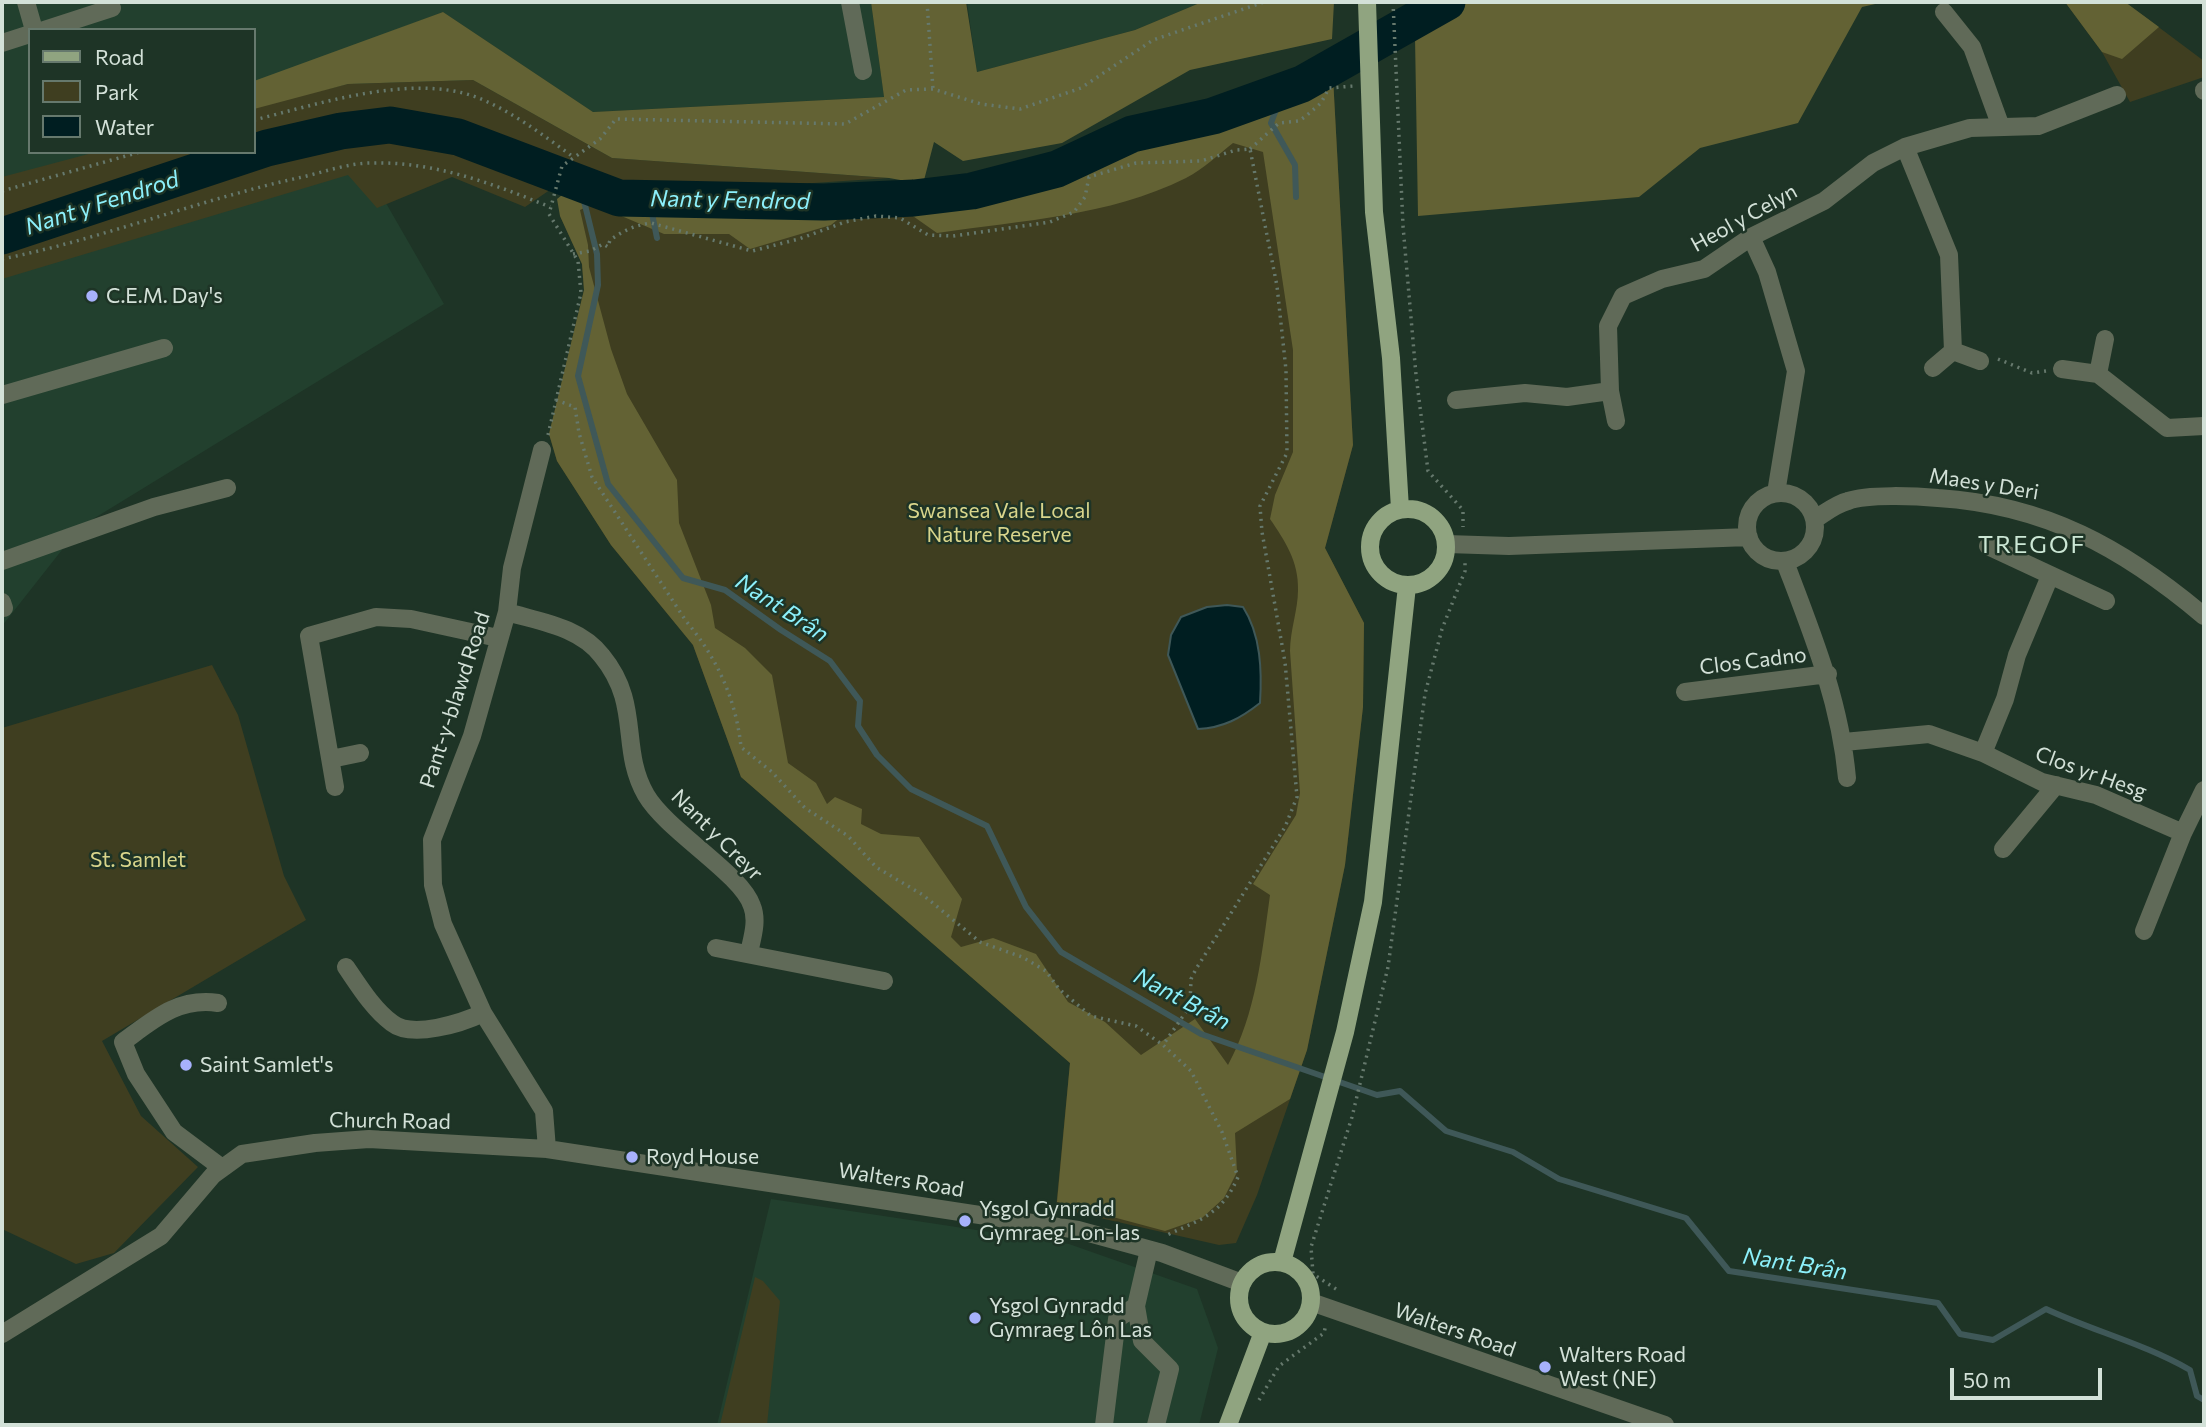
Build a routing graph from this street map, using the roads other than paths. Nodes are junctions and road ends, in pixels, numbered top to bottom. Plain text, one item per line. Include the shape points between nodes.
1 (26, 2) edge
2 (850, 2) edge
3 (1367, 2) edge
4 (112, 8) dead end
5 (79, 10) edge
6 (1944, 12) dead end
7 (33, 28) edge
8 (48, 28) edge
9 (28, 35) edge
10 (2, 43) edge
11 (863, 71) dead end
12 (2117, 95) dead end
13 (2001, 127) junction
14 (1905, 147) junction
15 (1751, 237) junction
16 (2105, 339) dead end
17 (164, 348) dead end
18 (1953, 351) junction
19 (1980, 361) road end
20 (1933, 368) dead end
21 (2062, 369) road end
22 (2098, 374) junction
23 (1609, 391) junction
24 (2, 395) edge
25 (1456, 400) dead end
26 (1616, 421) dead end
27 (2204, 426) edge
28 (542, 450) road end
29 (227, 488) dead end
30 (1776, 493) junction
31 (1400, 509) junction
32 (1815, 519) junction
33 (1749, 537) junction
34 (1447, 544) junction
35 (1988, 546) dead end
36 (2, 561) edge
37 (1785, 562) junction
38 (2050, 576) junction
39 (1407, 586) junction
40 (2106, 601) dead end
41 (508, 612) junction
42 (2204, 616) edge
43 (498, 638) junction
44 (1828, 674) junction
45 (1685, 692) dead end
46 (1844, 742) junction
47 (360, 753) dead end
48 (1983, 753) junction
49 (331, 759) junction
50 (1847, 778) dead end
51 (2056, 785) junction
52 (335, 787) dead end
53 (2204, 790) edge
54 (2183, 833) junction
55 (2003, 849) dead end
56 (2144, 931) dead end
57 (716, 948) dead end
58 (749, 953) junction
59 (346, 967) dead end
60 (884, 981) dead end
61 (218, 1003) dead end
62 (483, 1013) junction
63 (547, 1149) junction
64 (222, 1168) junction
65 (1155, 1252) junction
66 (1282, 1262) junction
67 (1242, 1283) junction
68 (1311, 1302) junction
69 (1136, 1306) junction
70 (1263, 1332) junction
71 (2, 1334) edge
72 (1104, 1425) edge
73 (1156, 1425) edge
74 (1228, 1425) edge
75 (1665, 1425) edge

1 - 7 street
2 - 11 street
3 - 31 main road via 1374,212 1391,358
4 - 5 street
5 - 8 street
6 - 13 street via 1972,47
9 - 10 street
12 - 13 street, Heol y Celyn via 2038,126
13 - 14 street, Heol y Celyn via 1970,128
14 - 15 street, Heol y Celyn via 1873,163 1824,201
14 - 18 street via 1949,255
15 - 23 street, Heol y Celyn via 1704,269 1662,279 1623,296 1608,326
15 - 30 street via 1767,272 1796,371
16 - 22 street
17 - 24 street
18 - 19 street
18 - 20 street
21 - 22 street
22 - 27 street via 2167,428
23 - 25 street via 1567,397 1525,393
23 - 26 street, Heol y Celyn
28 - 41 street, Pant-y-blawd Road via 512,568
29 - 36 street via 154,506
30 - 32 street via 1792,494 1806,502
30 - 33 street via 1751,511
31 - 34 main road via 1432,516
31 - 39 main road via 1377,524 1370,551 1382,575
32 - 37 street via 1810,546
32 - 42 street, Maes y Deri via 1849,500 1902,497 1961,499 2011,508 2054,520 2099,542 2158,577
33 - 34 street via 1509,547
33 - 37 street via 1764,557
34 - 39 main road via 1436,574
35 - 38 street
37 - 44 street
38 - 40 street
38 - 48 street
39 - 66 main road via 1373,902 1345,1032
41 - 43 street, Pant-y-blawd Road
41 - 58 street, Nant y Creyr via 572,631 601,654 622,685 632,758 646,796 752,904 755,919
43 - 49 street via 411,619 376,617 309,636
43 - 62 street, Pant-y-blawd Road via 472,736 432,840 433,885 443,924
44 - 45 street, Clos Cadno
44 - 46 street
46 - 48 street, Clos yr Hesg via 1929,734
46 - 50 street
47 - 49 street
48 - 51 street, Clos yr Hesg
49 - 52 street
51 - 54 street, Clos yr Hesg via 2095,795
51 - 55 street
53 - 54 street
54 - 56 street
57 - 58 street
58 - 60 street
59 - 62 street via 393,1025 434,1028
61 - 64 street via 201,1001 167,1009 123,1042 136,1074 174,1132
62 - 63 street, Pant-y-blawd Road via 544,1111
63 - 64 street, Church Road via 369,1139 242,1154
63 - 65 street, Walters Road via 1077,1230
64 - 71 street, Church Road via 161,1236
65 - 67 street, Walters Road
65 - 69 street
66 - 67 main road via 1258,1265
66 - 68 main road via 1304,1277
67 - 70 main road via 1242,1312
68 - 70 main road via 1299,1324 1276,1334
68 - 75 street, Walters Road
69 - 72 street via 1116,1319
69 - 73 street via 1142,1341 1170,1370
70 - 74 main road

